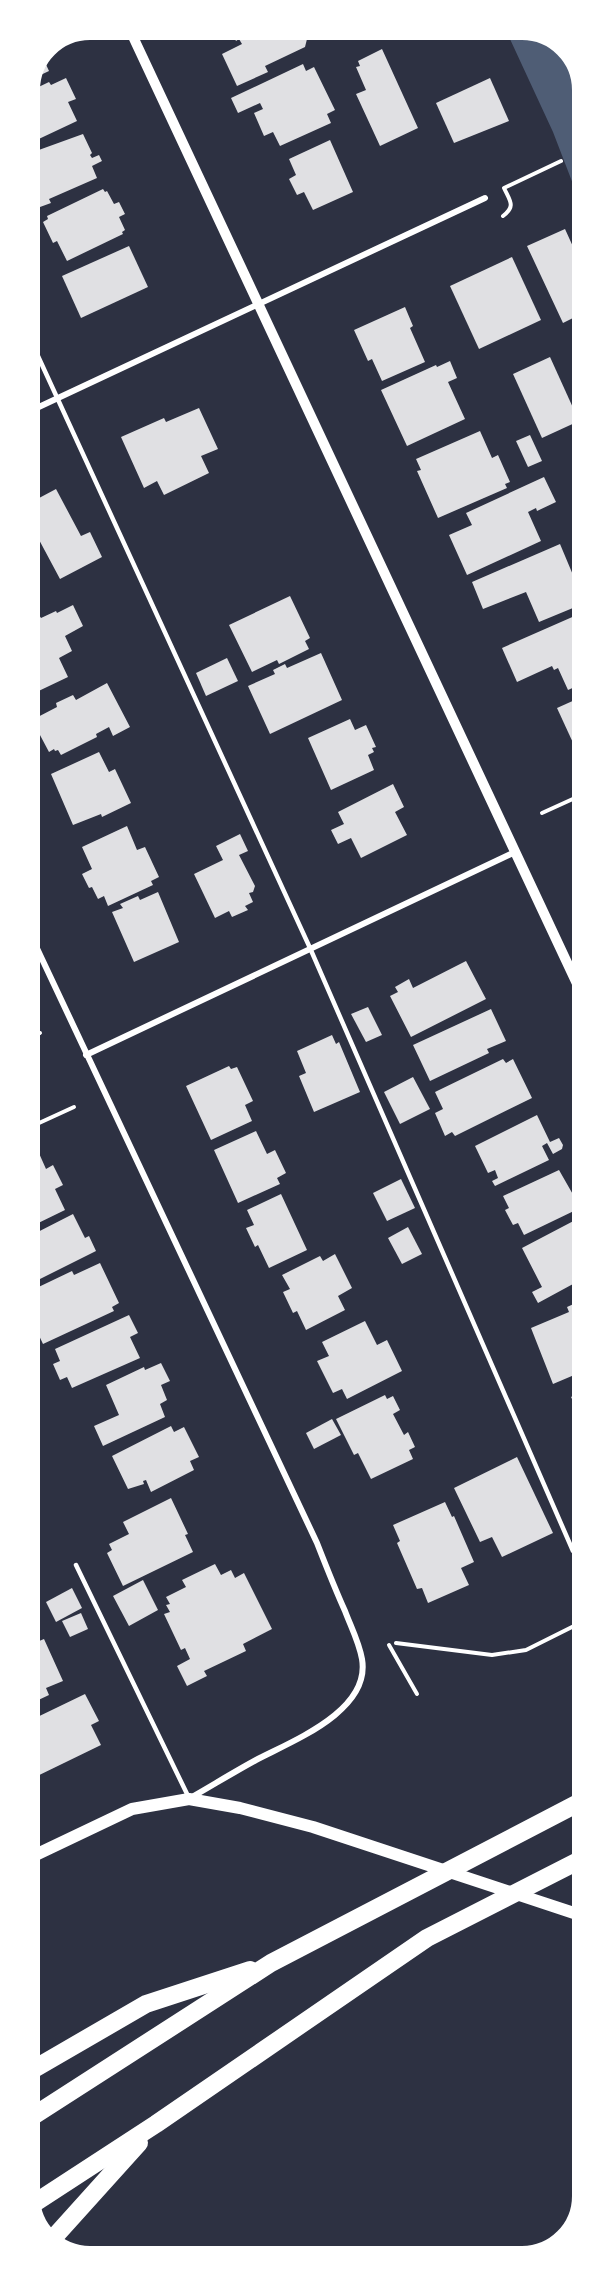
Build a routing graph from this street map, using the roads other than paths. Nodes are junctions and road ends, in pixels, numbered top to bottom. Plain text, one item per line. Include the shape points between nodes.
1 (133, 36) edge
2 (485, 198) dead end
3 (258, 305) junction
4 (36, 352) edge
5 (57, 399) junction
6 (36, 408) edge
7 (515, 852) junction
8 (36, 947) edge
9 (310, 948) junction
10 (576, 982) edge
11 (86, 1055) junction
12 (576, 1554) edge
13 (76, 1565) dead end
14 (189, 1799) junction
15 (576, 1804) edge
16 (36, 1855) edge
17 (576, 1862) edge
18 (576, 1914) edge
19 (272, 1963) junction
20 (36, 2068) edge
21 (36, 2114) edge
22 (156, 2124) junction
23 (37, 2202) edge
24 (54, 2237) edge

1 - 3 street
2 - 3 street
3 - 5 street
3 - 7 street
4 - 5 lane
5 - 6 street
5 - 9 lane
7 - 9 street
7 - 10 street
8 - 11 street
9 - 11 street
9 - 12 lane
11 - 14 street via 317,1543 356,1638 363,1667 350,1700 321,1726
13 - 14 lane
14 - 16 main road via 132,1809
14 - 18 main road via 313,1827
15 - 19 highway
17 - 22 highway via 427,1938
19 - 20 highway via 147,2004
19 - 21 highway
22 - 23 highway
22 - 24 highway

